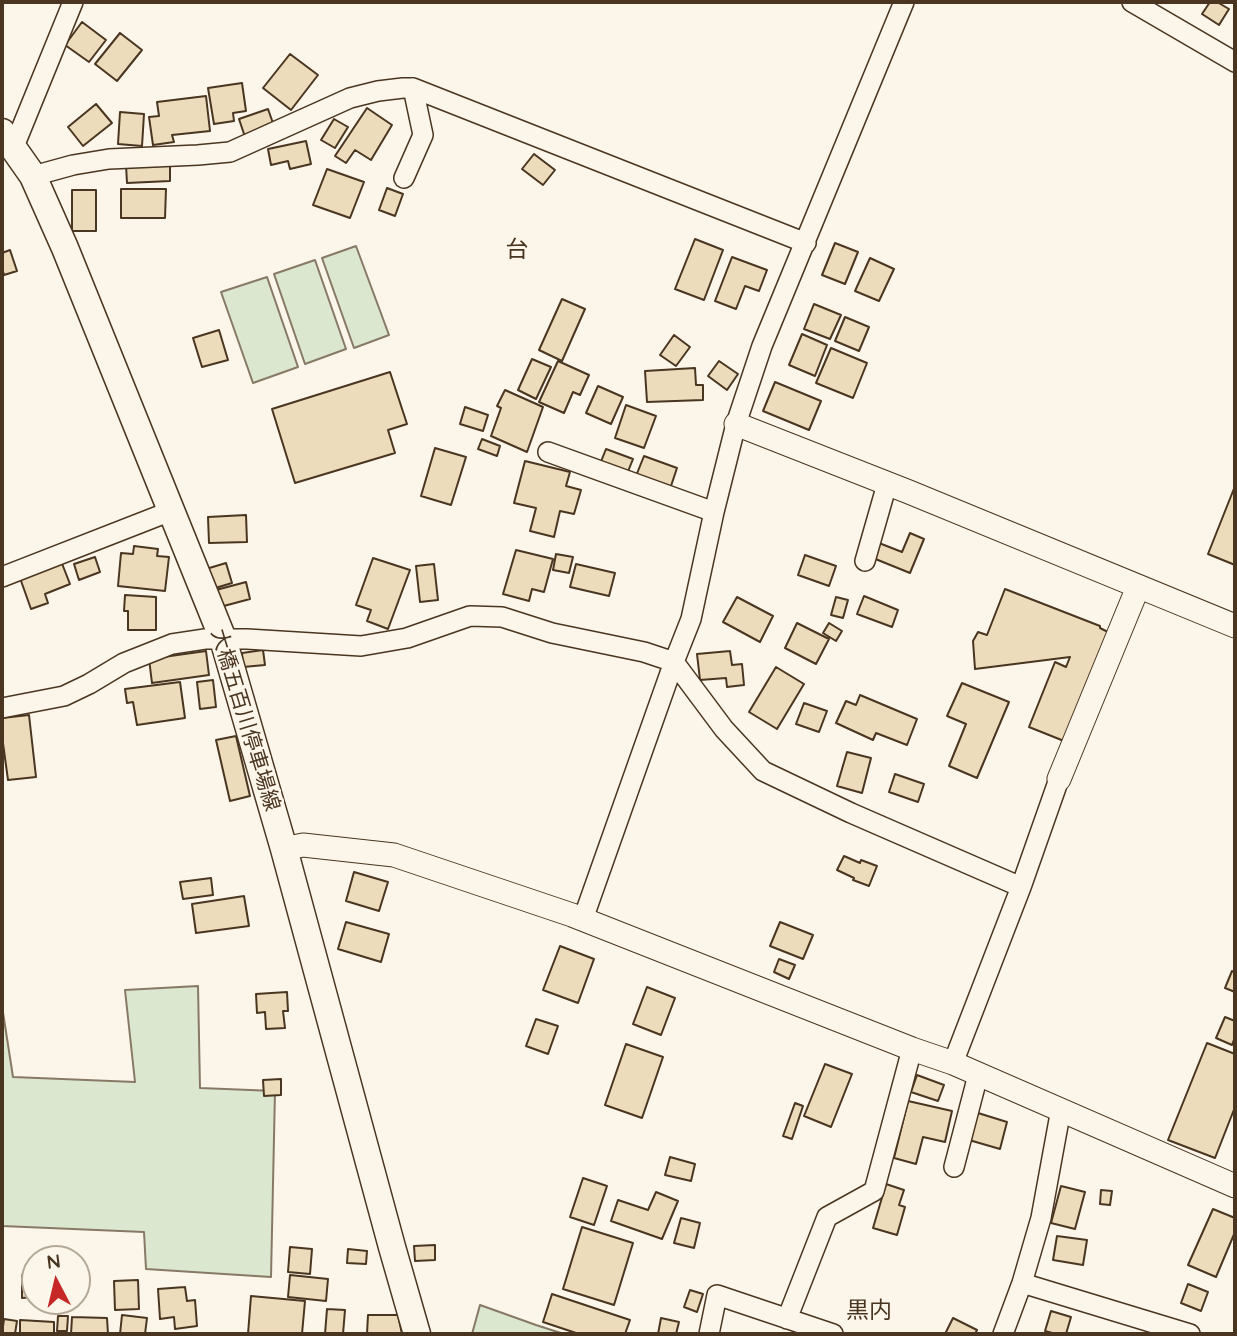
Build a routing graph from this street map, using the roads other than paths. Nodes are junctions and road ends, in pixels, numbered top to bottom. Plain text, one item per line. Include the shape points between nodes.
1 (73, 2) edge
2 (904, 2) edge
3 (1132, 2) edge
4 (1235, 62) edge
5 (413, 88) junction
6 (7, 141) edge
7 (33, 176) junction
8 (404, 178) dead end
9 (806, 243) junction
10 (736, 424) junction
11 (548, 452) dead end
12 (887, 484) junction
13 (171, 511) junction
14 (714, 512) junction
15 (865, 561) dead end
16 (2, 578) edge
17 (1138, 587) junction
18 (1235, 626) edge
19 (223, 639) junction
20 (674, 662) junction
21 (2, 708) edge
22 (1059, 779) joint
23 (284, 849) junction
24 (1021, 887) junction
25 (583, 919) junction
26 (912, 1049) junction
27 (953, 1063) junction
28 (978, 1075) junction
29 (1061, 1110) junction
30 (954, 1167) dead end
31 (1235, 1185) edge
32 (1022, 1283) junction
33 (787, 1319) junction
34 (417, 1334) edge
35 (709, 1334) edge
36 (833, 1334) edge
37 (1003, 1334) edge
38 (1190, 1334) edge

1 - 6 street
2 - 9 street
3 - 4 street
5 - 7 street via 350,97 230,152 109,159
5 - 8 street via 423,135
5 - 9 street
6 - 7 main road, 大橋五百川停車場線
7 - 13 main road, 大橋五百川停車場線
9 - 10 street via 762,346
10 - 12 street
10 - 14 street
11 - 14 street
12 - 15 street
12 - 17 street
13 - 16 street
13 - 19 main road, 大橋五百川停車場線
14 - 20 street via 691,619
17 - 18 street
17 - 22 street
19 - 20 street via 361,646 407,638 470,616 502,617
19 - 21 street via 172,644 124,663 64,696
19 - 23 main road, 大橋五百川停車場線
20 - 24 street via 724,729 763,771
20 - 25 street
22 - 24 street
23 - 25 street via 303,845 394,855
23 - 34 main road, 大橋五百川停車場線
24 - 27 street
25 - 26 street
26 - 27 street
26 - 33 street via 874,1192 827,1217
27 - 28 street
28 - 29 street
28 - 30 street
29 - 31 street
29 - 32 street via 1041,1218
32 - 37 street
32 - 38 street
33 - 35 street via 717,1295
33 - 36 street

